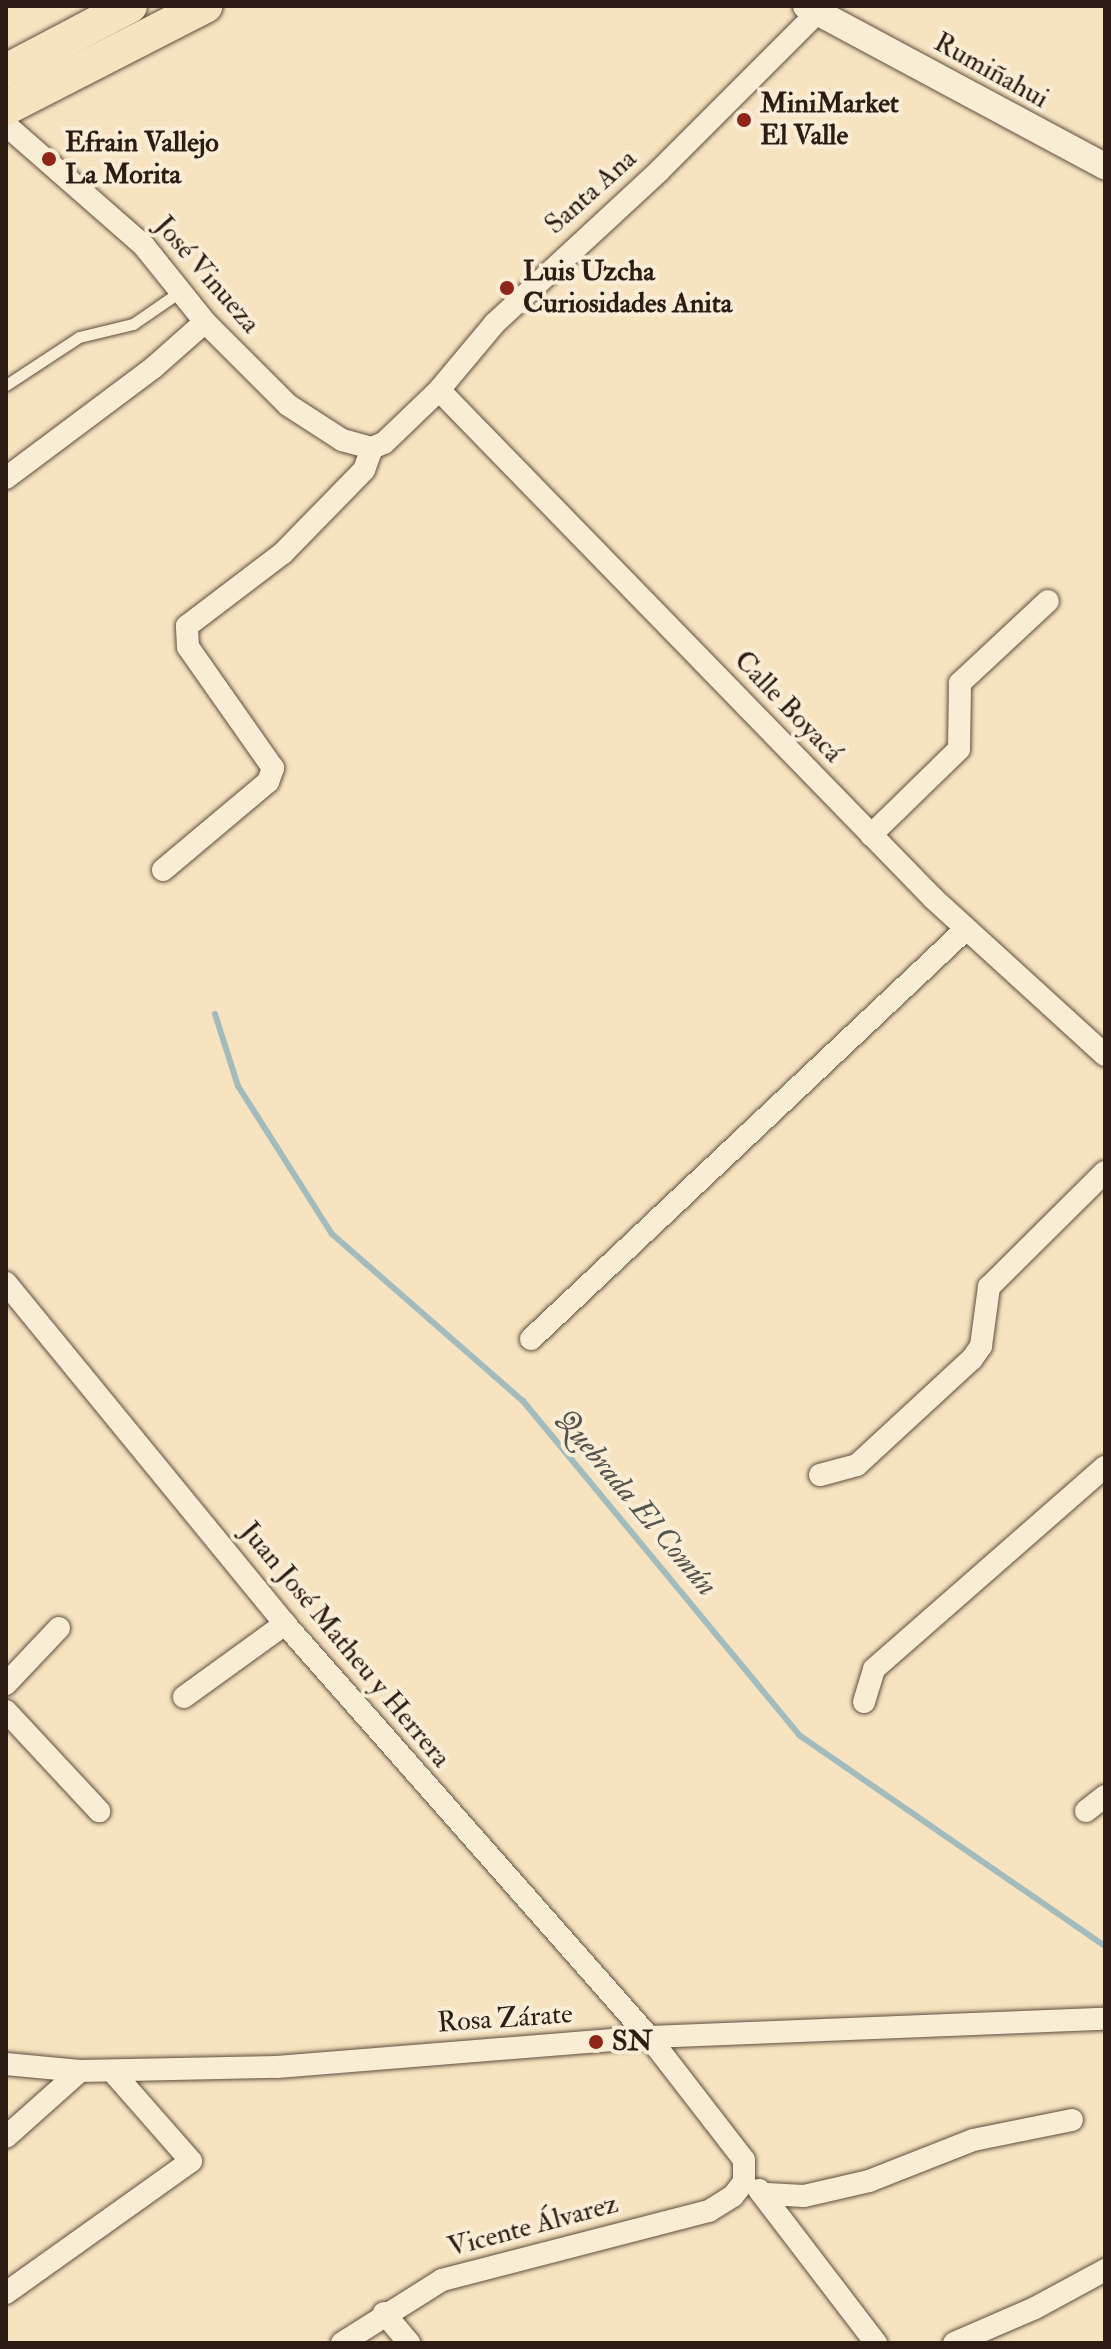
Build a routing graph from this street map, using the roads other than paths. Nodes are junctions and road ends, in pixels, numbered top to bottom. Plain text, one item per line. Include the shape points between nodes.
1 (130, 6) edge
2 (205, 6) edge
3 (811, 10) edge
4 (6, 71) edge
5 (6, 108) edge
6 (6, 125) edge
7 (1105, 166) edge
8 (181, 291) junction
9 (205, 322) junction
10 (6, 385) edge
11 (439, 390) junction
12 (372, 448) junction
13 (6, 478) edge
14 (1048, 601) dead end
15 (871, 835) junction
16 (163, 870) dead end
17 (965, 930) junction
18 (1105, 1055) edge
19 (1105, 1172) edge
20 (6, 1283) edge
21 (531, 1339) dead end
22 (1105, 1467) edge
23 (820, 1475) dead end
24 (285, 1624) junction
25 (59, 1628) dead end
26 (6, 1684) edge
27 (184, 1697) dead end
28 (864, 1702) dead end
29 (6, 1711) edge
30 (1105, 1796) edge
31 (99, 1811) dead end
32 (1086, 1811) dead end
33 (1105, 2019) edge
34 (649, 2037) junction
35 (6, 2064) edge
36 (80, 2071) junction
37 (112, 2071) junction
38 (1072, 2120) dead end
39 (6, 2137) edge
40 (744, 2171) junction
41 (767, 2194) junction
42 (1105, 2270) edge
43 (6, 2293) edge
44 (384, 2313) junction
45 (342, 2343) edge
46 (409, 2343) edge
47 (876, 2343) edge
48 (954, 2343) edge

1 - 4 main road
2 - 5 main road
3 - 7 street, Rumiñahui
3 - 11 street, Santa Ana via 659,171 495,323
6 - 8 street, José Vinueza via 144,246
8 - 9 street, José Vinueza
8 - 10 lane via 133,324 79,337
9 - 12 street, José Vinueza via 288,405 342,440
9 - 13 street via 153,368
11 - 12 street, Santa Ana
11 - 15 street, Calle Boyacá
12 - 16 street, Santa Ana via 364,470 283,553 187,626 188,647 273,768 268,782
14 - 15 street via 960,683 959,749
15 - 17 street, Calle Boyacá
17 - 18 street, Calle Boyacá
17 - 21 street
19 - 23 street via 989,1287 981,1346 972,1359 864,1459
20 - 24 street, Juan José Matheu y Herrera
22 - 28 street via 874,1669
24 - 27 street
24 - 34 street, Juan José Matheu y Herrera
25 - 26 street
29 - 31 street
30 - 32 street
33 - 34 street, Rosa Zárate
34 - 37 street, Rosa Zárate via 277,2067
34 - 40 street
35 - 36 street, Rosa Zárate
36 - 37 street, Rosa Zárate
36 - 39 street
37 - 43 street via 191,2161
38 - 41 street via 973,2140 869,2181 804,2196
40 - 41 street
40 - 44 street, Vicente Álvarez via 733,2196 709,2211 442,2280
41 - 47 street
42 - 48 street
44 - 45 street, Vicente Álvarez
44 - 46 street

